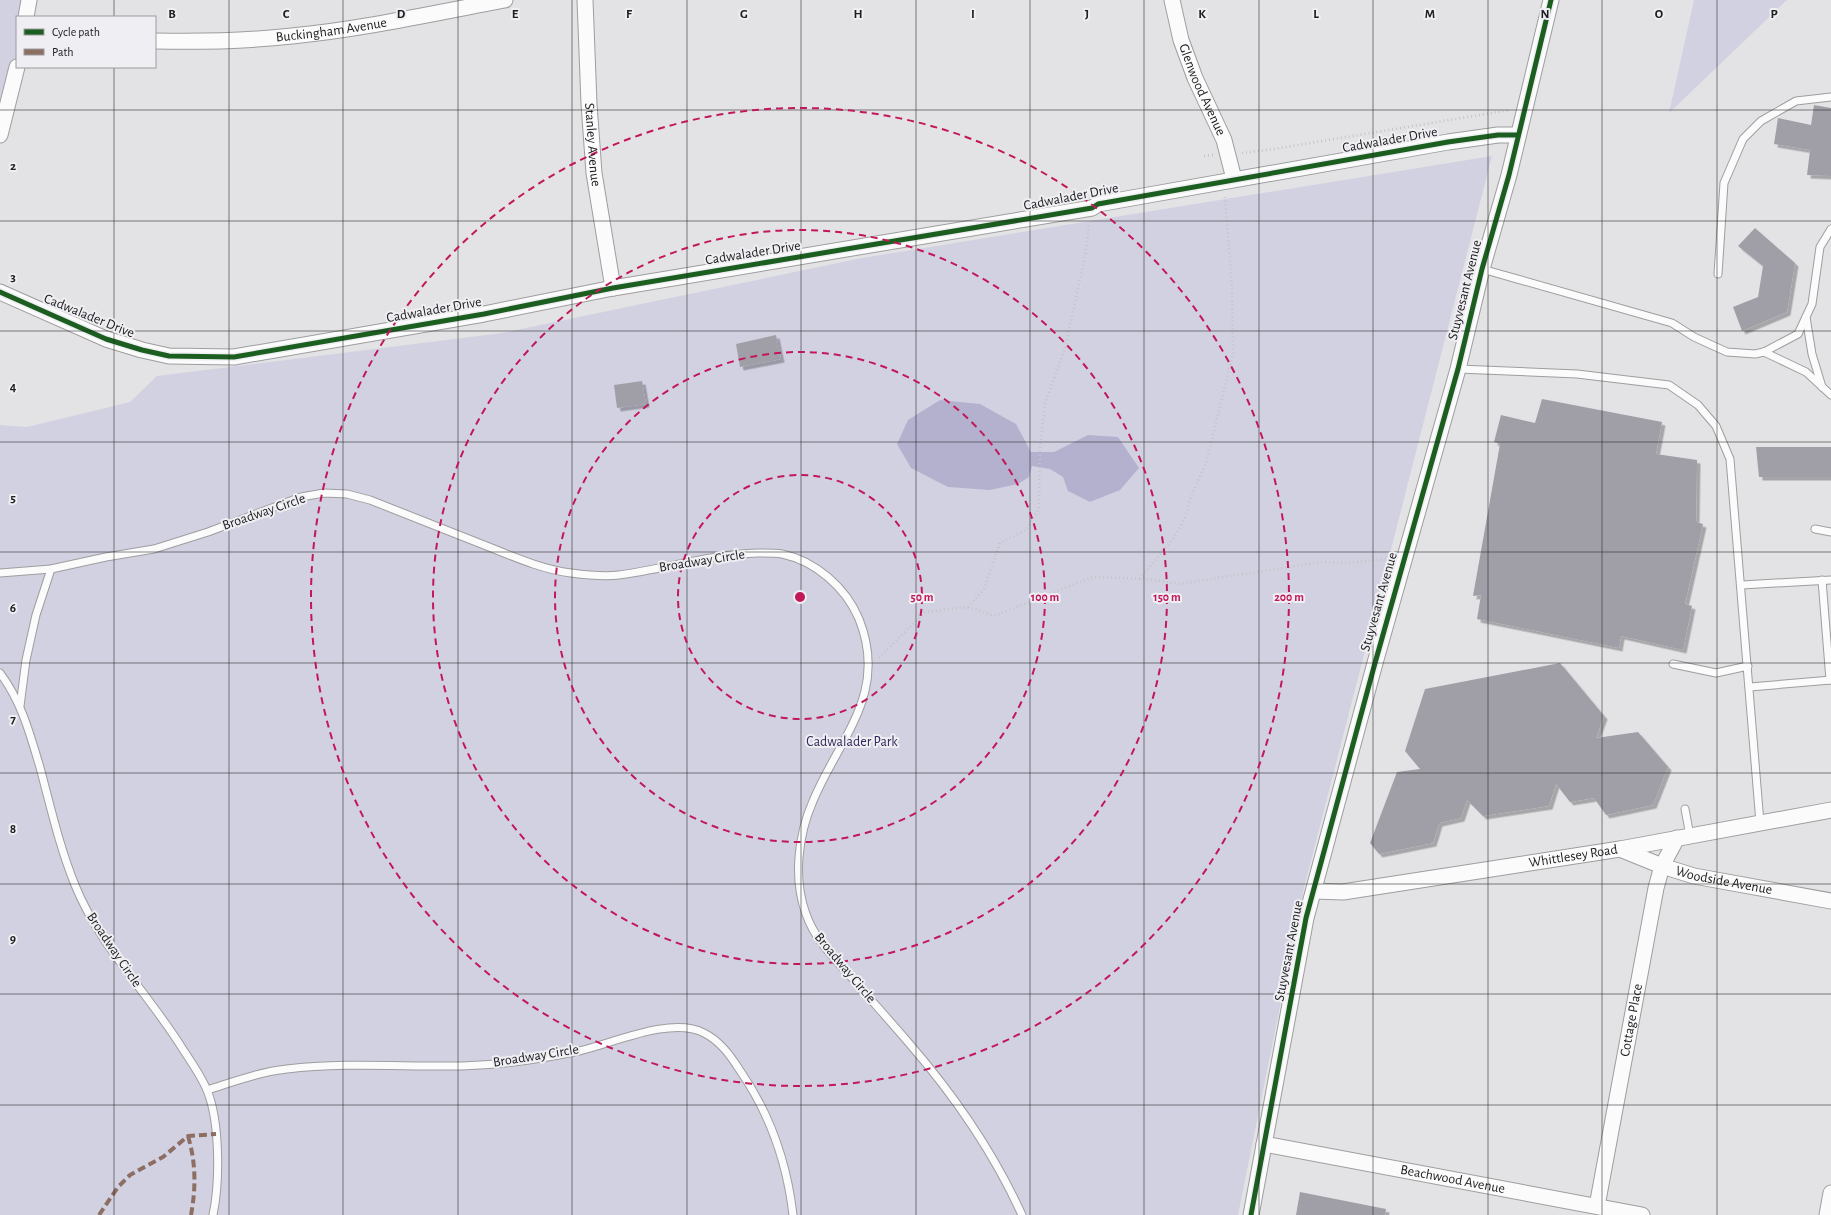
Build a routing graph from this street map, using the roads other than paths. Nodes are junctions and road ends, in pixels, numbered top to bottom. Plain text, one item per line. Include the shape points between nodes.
1 (29, 0) edge
2 (505, 0) edge
3 (585, 0) edge
4 (1172, 0) edge
5 (1551, 0) edge
6 (26, 16) edge
7 (156, 41) edge
8 (17, 68) edge
9 (1831, 97) edge
10 (0, 135) edge
11 (1518, 135) junction
12 (1229, 180) junction
13 (1831, 229) edge
14 (1482, 269) junction
15 (1718, 274) dead end
16 (613, 288) junction
17 (0, 292) edge
18 (1806, 317) junction
19 (1764, 352) junction
20 (1458, 369) junction
21 (1822, 387) junction
22 (1831, 395) edge
23 (1815, 529) dead end
24 (1831, 532) edge
25 (51, 569) junction
26 (0, 573) edge
27 (1822, 580) junction
28 (1831, 580) edge
29 (1742, 585) junction
30 (1673, 664) dead end
31 (1748, 666) junction
32 (0, 673) edge
33 (1830, 680) edge
34 (1750, 688) junction
35 (20, 706) junction
36 (1685, 809) dead end
37 (1831, 810) edge
38 (1760, 823) junction
39 (1683, 837) junction
40 (1620, 849) junction
41 (1662, 866) junction
42 (1314, 891) junction
43 (1831, 901) edge
44 (207, 1090) junction
45 (1264, 1144) junction
46 (1831, 1193) edge
47 (1597, 1206) junction
48 (213, 1215) edge
49 (793, 1215) edge
50 (1022, 1215) edge
51 (1251, 1215) edge
52 (1642, 1215) edge
53 (1827, 1215) edge

1 - 6 street
2 - 7 street, Buckingham Avenue via 364,26 293,36 221,42
3 - 16 street, Stanley Avenue via 594,173
4 - 12 street, Glenwood Avenue via 1181,40 1195,78 1222,134 1228,154
5 - 11 street, Stuyvesant Avenue
8 - 10 street
9 - 15 lane via 1796,101 1761,121 1743,139 1724,183
11 - 12 street, Cadwalader Drive via 1448,142
11 - 14 street, Stuyvesant Avenue
12 - 16 street, Cadwalader Drive via 1098,204 1092,208
13 - 18 lane via 1820,247 1812,304
14 - 19 lane via 1672,323 1694,337 1727,352
14 - 20 street, Stuyvesant Avenue
16 - 17 street, Cadwalader Drive via 484,314 234,357 207,358 169,356 106,339
18 - 19 lane via 1798,334
18 - 21 lane via 1812,354
19 - 21 lane via 1806,372
20 - 29 lane via 1577,374 1669,385 1698,405 1716,426 1730,459
20 - 42 street, Stuyvesant Avenue via 1375,662
21 - 22 lane
23 - 24 lane
25 - 26 lane, Broadway Circle
25 - 35 lane, Broadway Circle via 36,615 26,660
25 - 50 lane, Broadway Circle via 154,548 208,532 301,497 324,493 348,494 370,500 535,565 567,573 616,575 740,554 780,553 797,558 817,569 831,580 853,607 866,642 867,675 858,715 813,800 804,825 798,873 806,914 823,946 910,1044 961,1108 987,1147
27 - 28 lane
27 - 29 lane
27 - 33 lane
29 - 31 lane
30 - 31 lane via 1716,673
31 - 34 lane
32 - 35 lane, Broadway Circle
33 - 34 lane
34 - 38 lane
35 - 44 lane, Broadway Circle via 29,728 65,857 88,912 108,947 169,1027
36 - 39 lane
37 - 38 street, Whittlesey Road
38 - 39 street, Whittlesey Road
39 - 40 street, Whittlesey Road
39 - 41 street, Cottage Place
40 - 41 street, Woodside Avenue
40 - 42 street, Whittlesey Road via 1343,892
41 - 43 street, Woodside Avenue via 1694,876
41 - 47 street, Cottage Place
42 - 45 street, Stuyvesant Avenue via 1306,918
44 - 48 lane, Broadway Circle via 214,1121 218,1174
44 - 49 lane, Broadway Circle via 254,1075 285,1069 318,1066 464,1066 517,1062 582,1050 664,1028 696,1030 716,1041 730,1054 749,1084 782,1156
45 - 47 street, Beachwood Avenue
45 - 51 street, Stuyvesant Avenue
46 - 53 street
47 - 52 street, Beachwood Avenue

